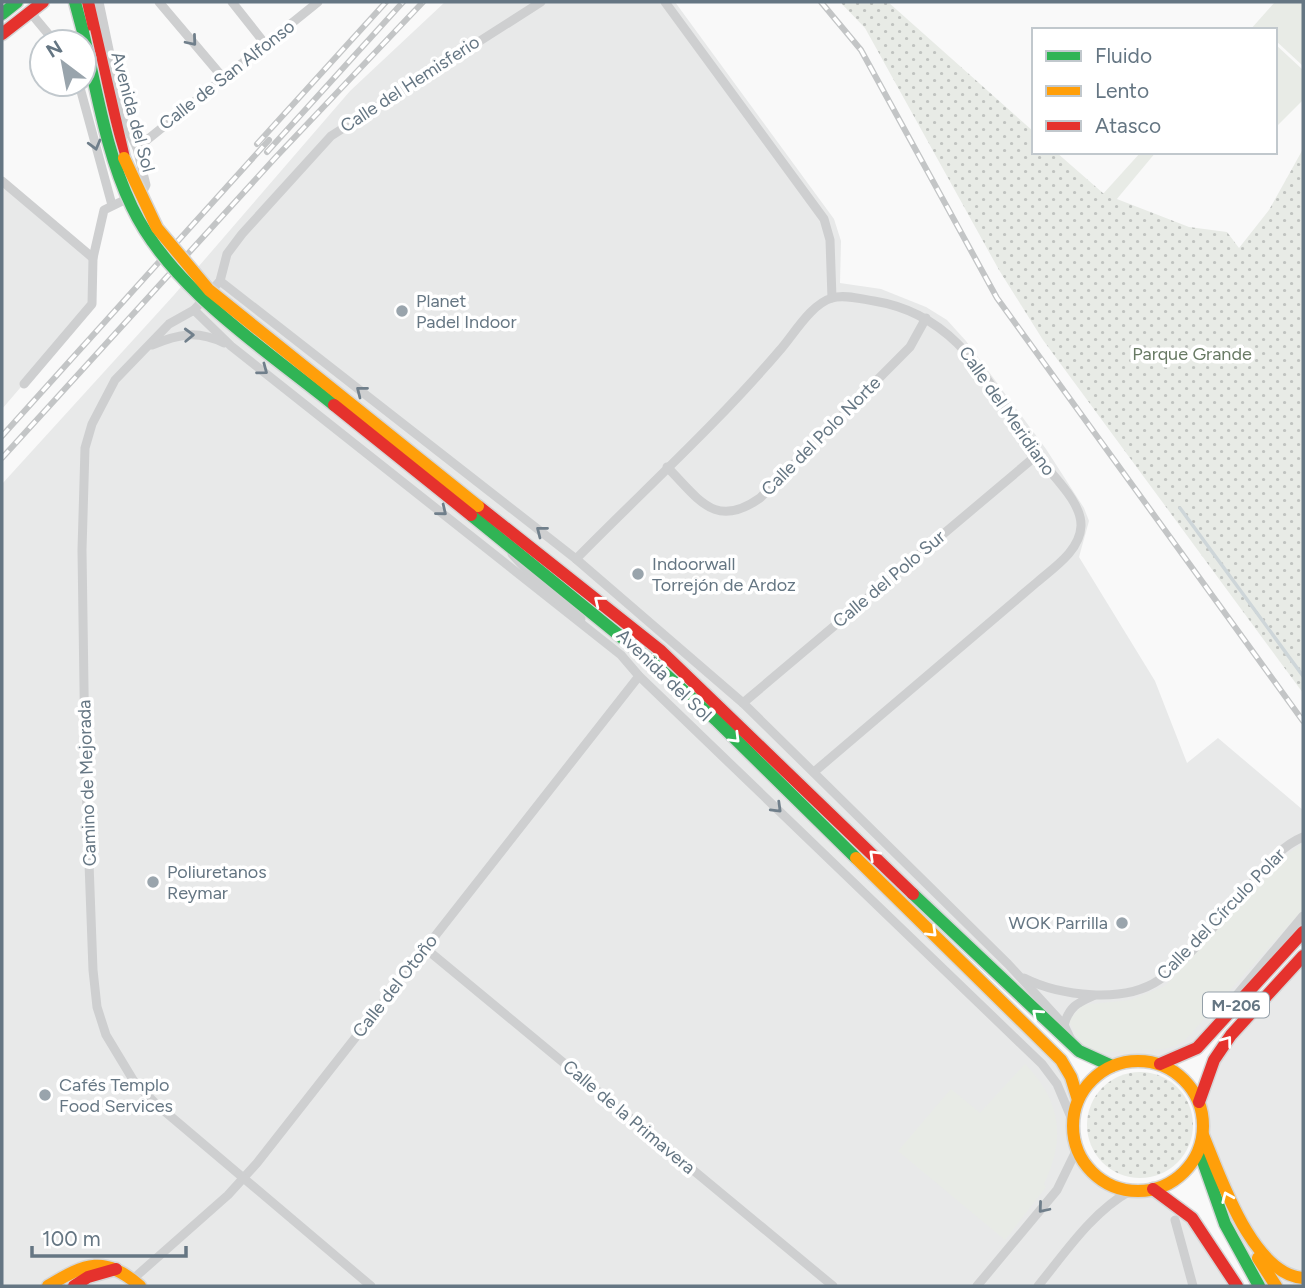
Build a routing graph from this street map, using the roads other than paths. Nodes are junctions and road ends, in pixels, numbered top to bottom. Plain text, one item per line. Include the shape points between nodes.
1 (17, 2) edge
2 (43, 2) edge
3 (75, 2) edge
4 (88, 2) edge
5 (99, 2) edge
6 (159, 2) edge
7 (232, 2) edge
8 (541, 2) edge
9 (665, 2) edge
10 (316, 3) edge
11 (30, 12) junction
12 (2, 14) edge
13 (43, 28) edge
14 (87, 28) edge
15 (88, 28) edge
16 (2, 34) edge
17 (266, 44) junction
18 (225, 80) junction
19 (98, 81) edge
20 (83, 98) edge
21 (137, 148) junction
22 (2, 181) edge
23 (112, 205) junction
24 (93, 258) junction
25 (220, 281) junction
26 (832, 298) junction
27 (194, 310) junction
28 (926, 318) junction
29 (231, 346) junction
30 (147, 348) junction
31 (24, 384) dead end
32 (1037, 455) junction
33 (667, 467) junction
34 (474, 510) junction
35 (496, 536) junction
36 (576, 559) junction
37 (594, 633) junction
38 (639, 676) junction
39 (743, 703) junction
40 (814, 772) junction
41 (1303, 836) edge
42 (1303, 916) edge
43 (1303, 932) edge
44 (425, 948) junction
45 (1303, 956) edge
46 (1020, 976) junction
47 (1096, 995) junction
48 (1064, 1025) junction
49 (1074, 1047) junction
50 (1197, 1048) junction
51 (1160, 1064) junction
52 (1112, 1066) junction
53 (1078, 1100) junction
54 (1199, 1102) junction
55 (1073, 1122) junction
56 (1203, 1134) junction
57 (1077, 1149) junction
58 (1199, 1150) junction
59 (243, 1179) junction
60 (1153, 1189) junction
61 (1130, 1191) junction
62 (1237, 1219) junction
63 (1175, 1220) dead end
64 (116, 1269) junction
65 (1303, 1278) edge
66 (136, 1283) edge
67 (1235, 1284) edge
68 (48, 1286) edge
69 (74, 1286) edge
70 (371, 1286) edge
71 (833, 1286) edge
72 (977, 1286) edge
73 (1038, 1286) edge
74 (1194, 1286) edge
75 (1259, 1286) edge
76 (1276, 1286) edge

1 - 12 main road
2 - 11 main road
3 - 14 main road, Avenida del Sol
4 - 15 main road, Avenida del Sol
5 - 21 street via 124,121
6 -> 18 street
7 - 17 street
8 - 25 street, Calle del Hemisferio via 331,136 242,234 227,254
9 - 26 street via 824,219 830,240
10 - 17 street, Calle de San Alfonso
11 - 13 street
11 - 16 main road
17 - 18 street, Calle de San Alfonso
18 - 21 street, Calle de San Alfonso
19 - 34 main road, Avenida del Sol, bridge via 114,162 133,209 163,256 217,311
20 -> 23 street
21 - 23 street via 146,185 143,191
22 - 24 street
23 - 24 street via 104,210
24 - 31 street via 92,304
25 - 27 street
36 -> 25 street, Avenida del Sol
26 - 28 street, Calle del Meridiano via 878,302
26 - 33 street via 815,309
27 - 29 street, Avenida del Sol
27 - 30 street, Camino de Mejorada via 169,324
28 - 32 street, Calle del Meridiano via 956,340
28 - 33 street, Calle del Polo Norte via 910,347 745,508 732,514 710,508
30 -> 29 street, Camino de Mejorada via 186,332 209,335
29 -> 37 street, Avenida del Sol
30 - 59 street, Camino de Mejorada via 115,380 85,448 85,756 97,1007 106,1035 135,1083
32 - 39 street, Calle del Polo Sur
32 - 40 street, Calle del Meridiano via 1077,511 1081,530 1075,545
33 - 36 street
34 - 35 main road, Avenida del Sol
49 -> 34 main road, Avenida del Sol via 661,651
35 - 37 street
35 -> 53 main road, Avenida del Sol via 716,720 1051,1051 1071,1077
36 - 39 street, Avenida del Sol
37 - 38 street, Avenida del Sol
38 - 44 street, Calle del Otoño
38 -> 55 street, Avenida del Sol via 1042,1064 1057,1084
39 - 40 street, Avenida del Sol
40 - 46 street, Avenida del Sol
41 - 47 street, Calle del Círculo Polar via 1280,852 1158,981 1145,988
42 - 50 street via 1228,1003
43 - 50 main road, M-206
44 - 59 street, Calle del Otoño
44 - 71 street, Calle de la Primavera
54 -> 45 main road, M-206 via 1213,1060 1225,1043
46 - 47 street, Calle del Círculo Polar via 1047,989
46 - 48 street, Avenida del Sol
47 - 48 street, Calle del Círculo Polar via 1076,1003
48 - 49 street, Avenida del Sol
49 - 52 main road, Avenida del Sol
50 - 51 main road, M-206
51 - 52 main road, M-206 via 1129,1061
51 - 54 main road via 1190,1086
52 - 53 main road, M-206 via 1086,1086
53 - 55 main road, M-206
54 - 56 main road, M-206
55 - 57 main road, M-206
56 - 58 main road, M-206
62 -> 56 main road
57 - 61 main road, M-206 via 1094,1174
57 -> 72 street via 1058,1190
58 - 60 main road, M-206 via 1188,1168
58 - 75 main road via 1225,1224
59 - 66 street, Calle del Otoño
59 - 70 street, Camino de Mejorada
60 - 61 main road, M-206
60 - 67 main road via 1188,1212
61 - 73 street via 1093,1219
62 - 65 main road via 1279,1271
62 - 76 main road
63 - 74 street
64 - 66 main road
64 - 68 main road via 88,1263
64 - 69 main road

